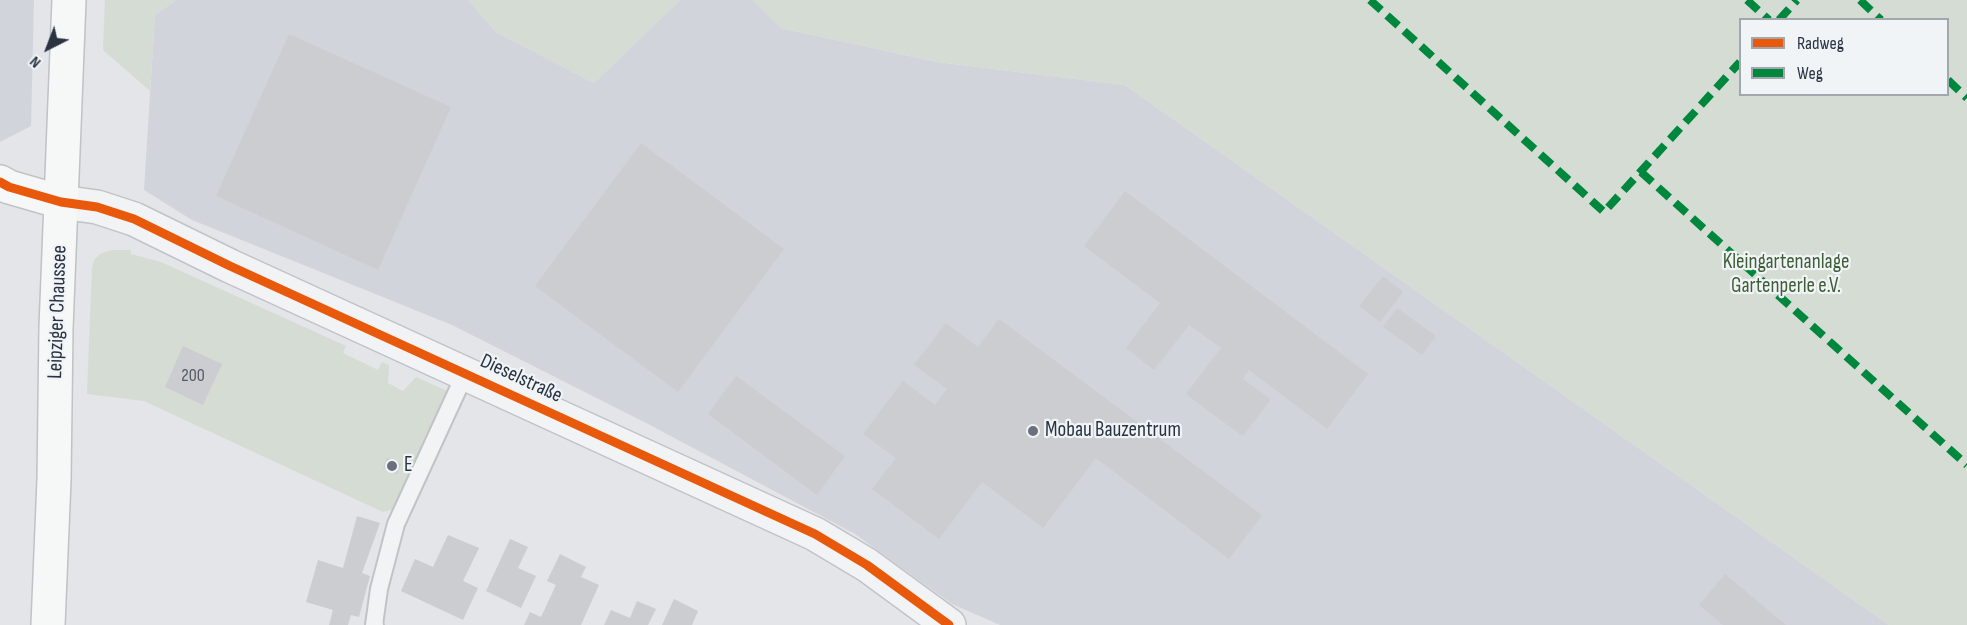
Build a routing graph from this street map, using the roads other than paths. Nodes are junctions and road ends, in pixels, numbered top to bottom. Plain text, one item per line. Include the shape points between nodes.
1 (69, 0) edge
2 (0, 182) edge
3 (61, 202) junction
4 (465, 374) junction
5 (48, 625) edge
6 (374, 625) edge
7 (949, 625) edge

1 - 3 main road, Leipziger Chaussee
2 - 3 main road
3 - 4 street, Dieselstraße via 97,207 134,219
3 - 5 main road, Leipziger Chaussee
4 - 6 lane via 396,524
4 - 7 street, Dieselstraße via 814,534 867,565

